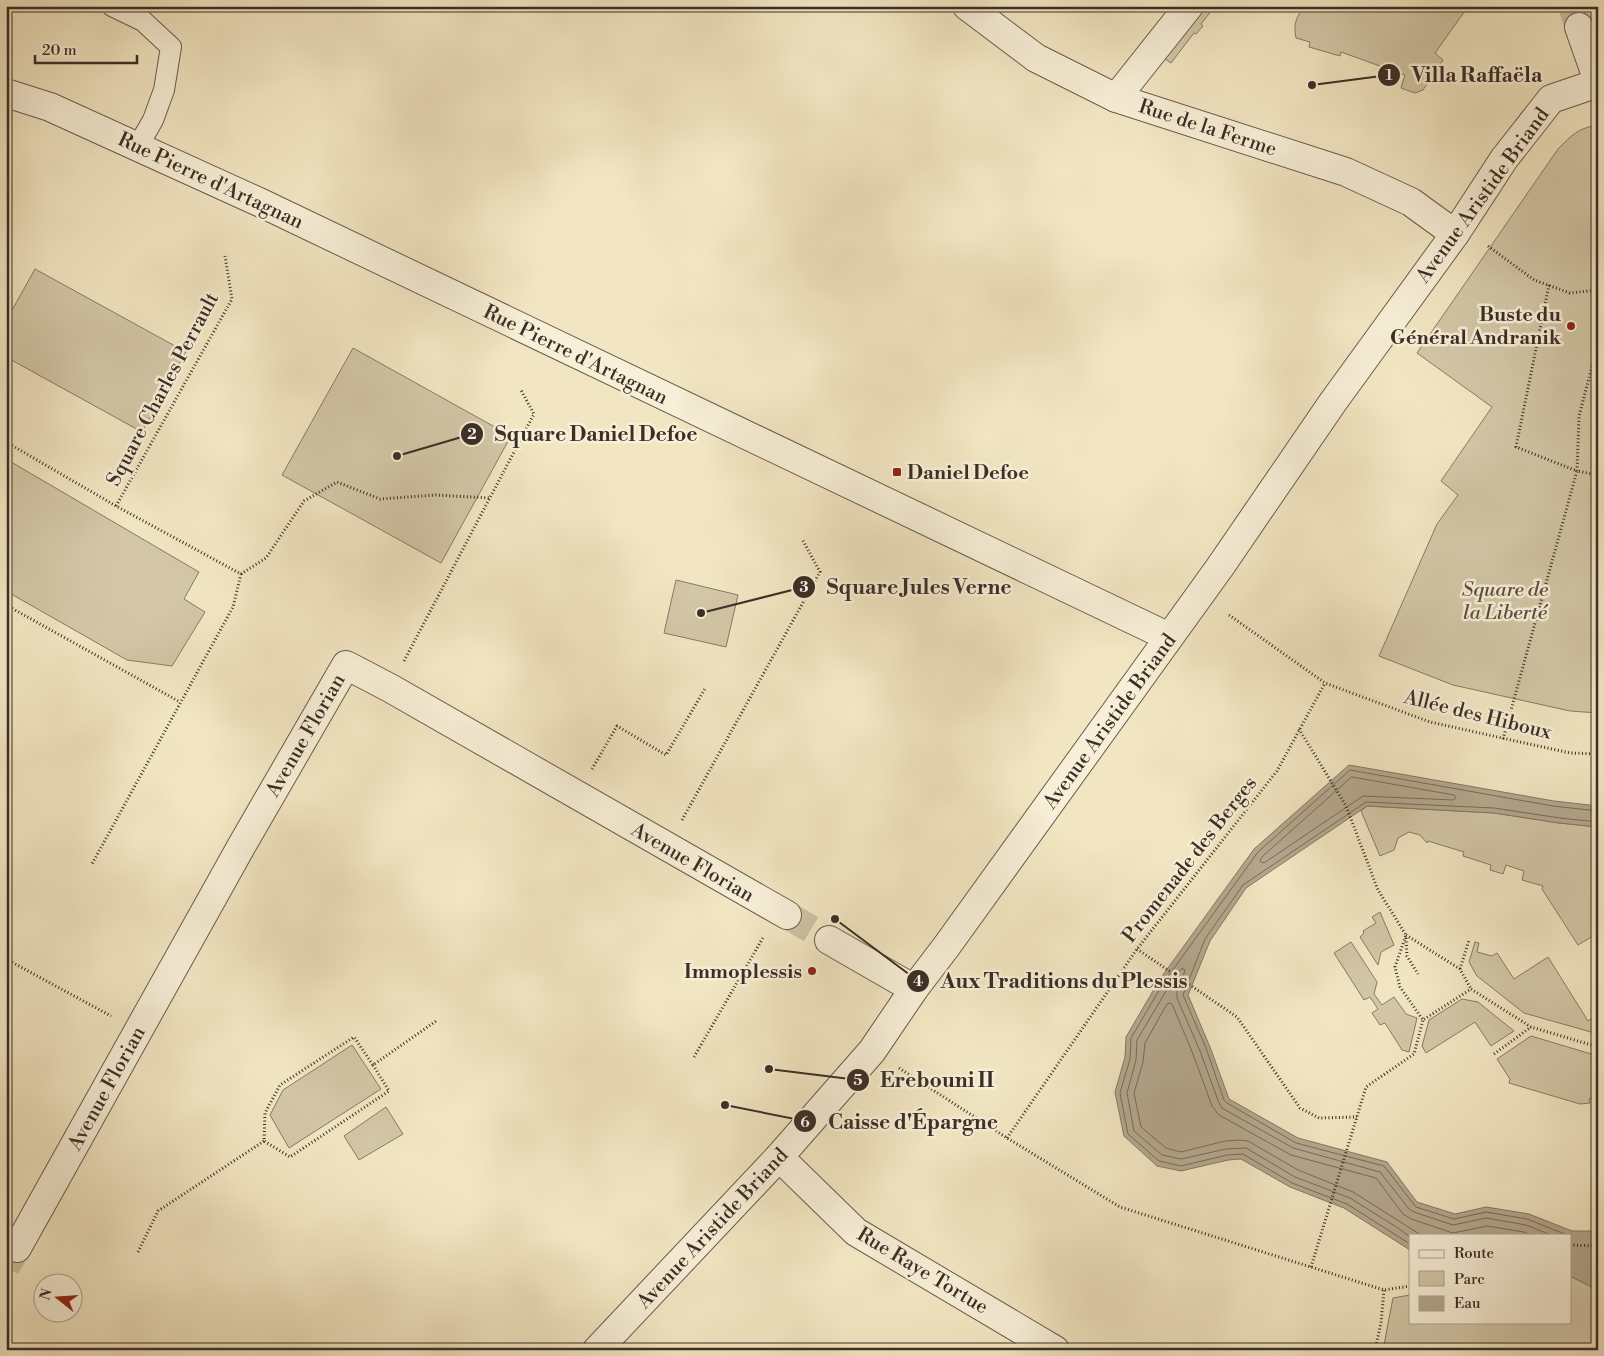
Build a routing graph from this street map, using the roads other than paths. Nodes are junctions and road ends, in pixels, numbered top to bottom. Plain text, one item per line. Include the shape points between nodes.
1 (112, 6) edge
2 (966, 6) edge
3 (1189, 6) edge
4 (1580, 27) tunnel mouth
5 (1598, 82) edge
6 (6, 93) edge
7 (1116, 98) junction
8 (138, 146) junction
9 (1455, 234) junction
10 (1170, 637) junction
11 (783, 913) tunnel mouth
12 (829, 940) tunnel mouth
13 (914, 989) junction
14 (779, 1157) junction
15 (17, 1248) tunnel mouth
16 (597, 1350) edge
17 (1055, 1350) edge

1 - 8 lane via 143,21 171,47 164,90 153,120
2 - 7 street, Rue de la Ferme via 1036,58
3 - 7 street
4 - 5 street
5 - 9 street, Avenue Aristide Briand via 1551,99 1504,159
6 - 8 street, Rue Pierre d'Artagnan via 50,107
7 - 9 street, Rue de la Ferme via 1346,172 1411,202
8 - 10 street, Rue Pierre d'Artagnan
9 - 10 street, Avenue Aristide Briand via 1333,402
10 - 13 street, Avenue Aristide Briand
11 - 15 street, Avenue Florian via 346,665
12 - 13 street
13 - 14 street, Avenue Aristide Briand via 872,1050
14 - 16 street, Avenue Aristide Briand
14 - 17 street, Rue Raye Tortue via 856,1232

